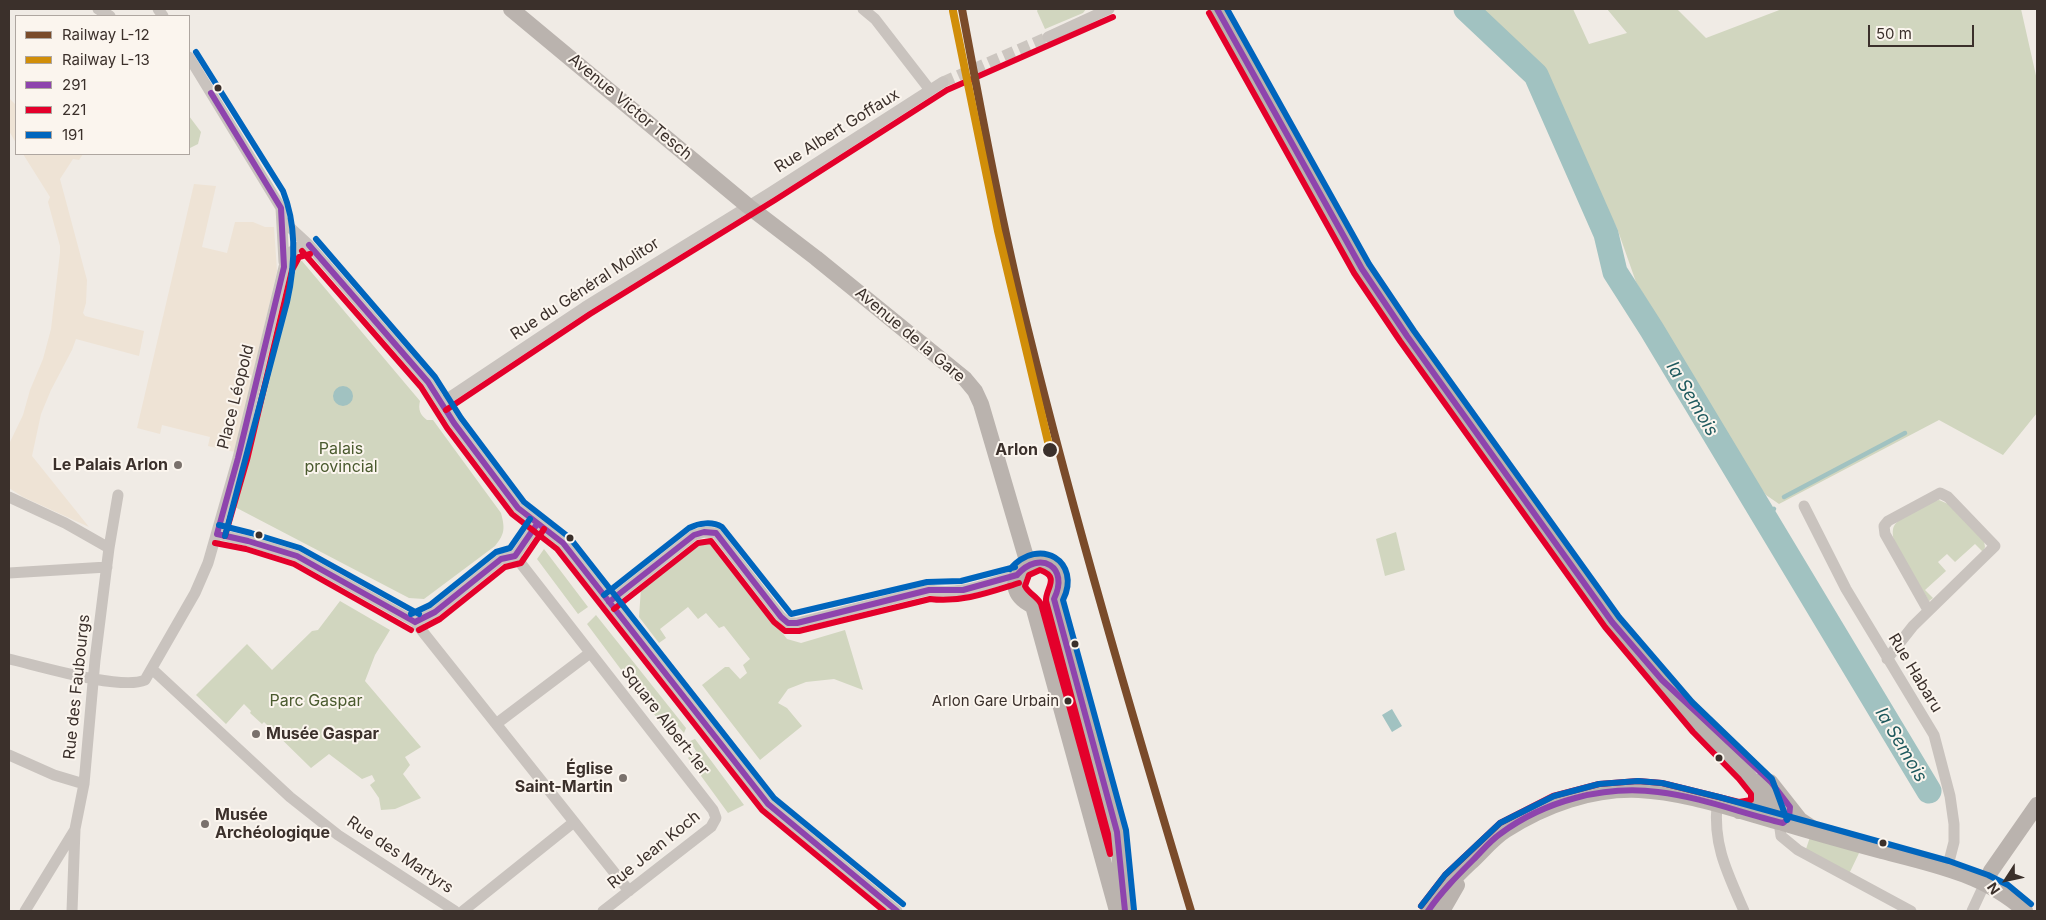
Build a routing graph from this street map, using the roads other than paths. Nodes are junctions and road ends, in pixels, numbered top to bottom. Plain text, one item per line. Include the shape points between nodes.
1 (511, 9) edge
2 (863, 9) edge
3 (1109, 9) edge
4 (1217, 9) edge
5 (1048, 37) tunnel mouth
6 (190, 59) edge
7 (943, 82) tunnel mouth
8 (930, 90) junction
9 (748, 206) junction
10 (282, 220) junction
11 (309, 245) junction
12 (284, 267) junction
13 (441, 402) junction
14 (118, 495) dead end
15 (9, 497) edge
16 (1804, 506) dead end
17 (537, 524) junction
18 (217, 534) junction
19 (109, 548) junction
20 (515, 556) junction
21 (107, 567) junction
22 (1022, 569) junction
23 (9, 573) edge
24 (609, 602) junction
25 (1928, 610) junction
26 (415, 622) junction
27 (590, 653) junction
28 (9, 659) edge
29 (1887, 660) junction
30 (152, 669) junction
31 (94, 679) junction
32 (1662, 680) junction
33 (1686, 708) junction
34 (496, 724) junction
35 (9, 755) edge
36 (84, 784) junction
37 (1717, 805) junction
38 (2037, 805) edge
39 (1790, 807) junction
40 (713, 810) joint
41 (1740, 811) junction
42 (574, 822) junction
43 (1781, 823) junction
44 (75, 829) junction
45 (1822, 835) junction
46 (1471, 862) junction
47 (1947, 869) junction
48 (1985, 883) junction
49 (629, 891) junction
50 (25, 911) edge
51 (72, 911) edge
52 (455, 911) edge
53 (463, 911) edge
54 (603, 911) edge
55 (896, 911) edge
56 (1117, 911) edge
57 (1125, 911) edge
58 (1428, 911) edge
59 (1442, 911) edge
60 (1744, 911) edge
61 (1911, 911) edge
62 (1972, 911) edge
63 (2025, 911) edge

1 - 9 main road, Avenue Victor Tesch
2 - 8 street via 875,19
3 - 5 street
4 - 32 main road via 1362,269 1612,622
6 - 10 street via 275,195
7 - 8 street, Rue Albert Goffaux
8 - 9 street, Rue Albert Goffaux
9 - 13 street, Rue du Général Molitor via 585,307
9 - 22 main road, Avenue de la Gare via 944,362 975,391
10 - 11 street
10 - 12 street
11 - 12 street via 298,246 290,252
11 - 13 street via 428,382
12 - 18 street, Place Léopold
13 - 17 street via 518,508
14 - 19 street, Rue des Faubourgs
15 - 19 street
16 - 29 street, Rue Habaru
17 - 20 street
17 - 24 street via 563,543
18 - 26 street via 297,556
18 - 30 street, Place Léopold via 195,593
19 - 21 street, Rue des Faubourgs
20 - 26 street via 502,558 435,612
20 - 27 street, Square Albert-1er
21 - 23 street
21 - 31 street, Rue des Faubourgs
22 - 24 street via 960,591 930,590 796,623 781,617 716,533 704,532 694,535
22 - 56 main road, Avenue de la Gare via 1016,587 1021,599 1033,606
22 - 57 main road via 1043,562 1058,574 1060,588 1054,599 1117,832
24 - 55 street via 768,804
25 - 25 street via 1995,546 1948,497 1940,493 1884,526 1885,534
25 - 29 street
26 - 34 street
27 - 34 street
27 - 40 street, Square Albert-1er
28 - 31 street
29 - 47 street, Rue Habaru via 1937,745 1954,824 1954,842
30 - 31 street via 141,681
30 - 52 street, Rue des Martyrs via 290,797 338,835
31 - 36 street, Rue des Faubourgs
32 - 33 main road
32 - 39 main road via 1771,782
33 - 41 main road via 1760,791 1760,808
33 - 43 main road via 1766,785
34 - 42 street
35 - 36 street
36 - 44 street, Rue des Faubourgs
37 - 41 main road
37 - 46 main road via 1638,790 1588,795 1556,804 1505,830
37 - 60 street via 1717,842
38 - 48 main road
39 - 43 main road via 1789,818
39 - 45 main road via 1800,820
40 - 49 street, Rue Jean Koch via 716,818 712,827
41 - 43 main road
42 - 49 street
42 - 53 street
43 - 45 main road
43 - 61 street via 1781,836 1798,850
44 - 50 street, Rue des Faubourgs
44 - 51 street, Rue des Faubourgs
45 - 47 main road
46 - 58 main road via 1451,880
46 - 59 main road
47 - 48 main road
48 - 62 street
48 - 63 main road via 2004,893
49 - 54 street, Rue Jean Koch

